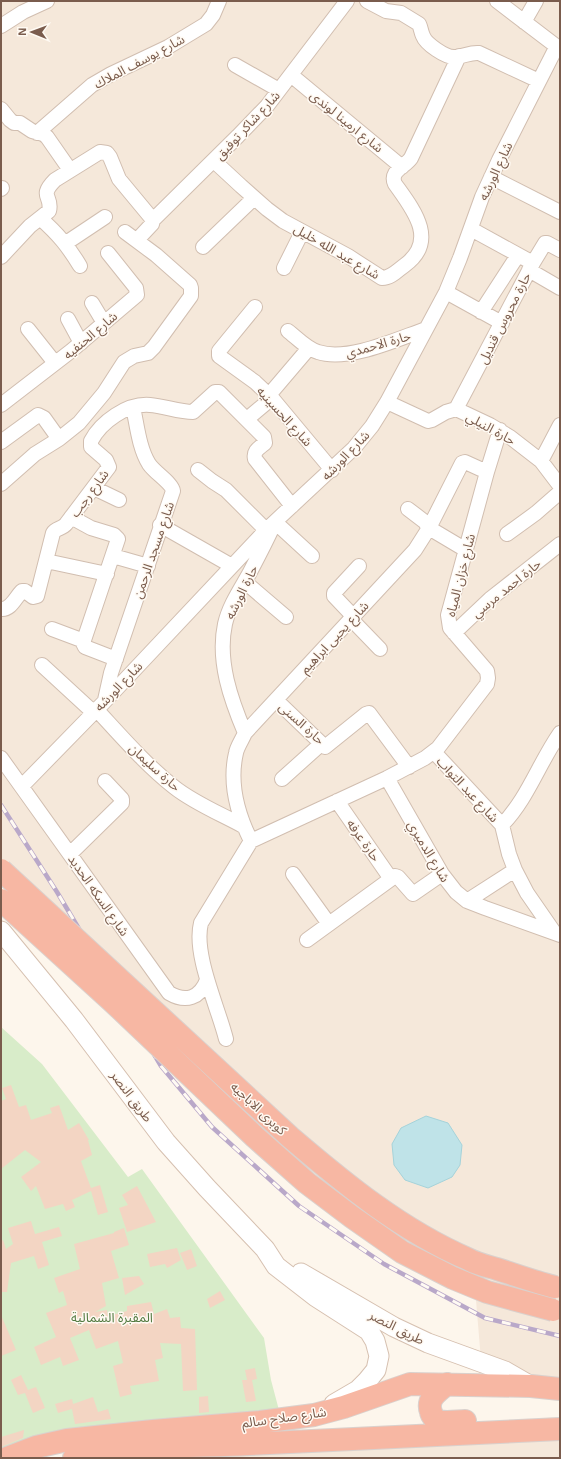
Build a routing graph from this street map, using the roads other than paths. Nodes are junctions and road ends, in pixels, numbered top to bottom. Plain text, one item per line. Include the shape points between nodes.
1 (48, 1) edge
2 (219, 1) edge
3 (347, 1) edge
4 (367, 1) edge
5 (497, 1) edge
6 (536, 1) edge
7 (512, 6) edge
8 (524, 22) junction
9 (1, 26) edge
10 (558, 47) edge
11 (459, 56) junction
12 (235, 65) dead end
13 (291, 75) junction
14 (539, 81) junction
15 (279, 90) junction
16 (1, 109) edge
17 (37, 133) junction
18 (214, 161) junction
19 (402, 167) junction
20 (70, 170) junction
21 (491, 177) junction
22 (254, 198) junction
23 (560, 212) edge
24 (105, 217) dead end
25 (40, 218) junction
26 (153, 220) junction
27 (471, 229) junction
28 (125, 232) dead end
29 (302, 232) junction
30 (137, 240) junction
31 (66, 243) junction
32 (203, 247) dead end
33 (560, 250) edge
34 (108, 253) dead end
35 (518, 255) junction
36 (1, 257) edge
37 (80, 266) dead end
38 (531, 266) junction
39 (284, 268) dead end
40 (560, 288) edge
41 (446, 292) junction
42 (92, 303) dead end
43 (255, 307) dead end
44 (481, 312) junction
45 (68, 318) dead end
46 (104, 323) junction
47 (502, 323) junction
48 (28, 329) dead end
49 (426, 329) junction
50 (288, 331) dead end
51 (81, 343) junction
52 (309, 348) junction
53 (55, 363) junction
54 (271, 397) junction
55 (387, 402) junction
56 (1, 405) edge
57 (133, 407) junction
58 (456, 409) junction
59 (247, 418) junction
60 (560, 425) edge
61 (500, 430) junction
62 (59, 439) junction
63 (1, 442) edge
64 (555, 446) edge
65 (541, 461) junction
66 (198, 470) dead end
67 (332, 470) junction
68 (487, 472) junction
69 (1, 484) edge
70 (560, 486) edge
71 (94, 488) junction
72 (560, 492) edge
73 (119, 500) dead end
74 (292, 506) junction
75 (408, 509) dead end
76 (72, 517) junction
77 (160, 525) junction
78 (270, 526) junction
79 (429, 528) junction
80 (507, 534) dead end
81 (560, 544) edge
82 (466, 550) junction
83 (113, 556) junction
84 (312, 556) dead end
85 (46, 561) junction
86 (148, 566) junction
87 (232, 566) junction
88 (359, 566) dead end
89 (107, 574) junction
90 (244, 582) junction
91 (5, 608) edge
92 (286, 617) dead end
93 (352, 617) junction
94 (52, 629) dead end
95 (454, 633) junction
96 (84, 641) junction
97 (380, 649) dead end
98 (116, 659) junction
99 (42, 665) dead end
100 (276, 700) junction
101 (98, 708) junction
102 (245, 733) junction
103 (559, 738) edge
104 (321, 744) junction
105 (434, 752) junction
106 (1, 758) edge
107 (409, 767) junction
108 (387, 778) junction
109 (282, 779) dead end
110 (105, 781) dead end
111 (22, 786) junction
112 (336, 801) junction
113 (502, 825) junction
114 (243, 826) junction
115 (251, 841) junction
116 (70, 854) junction
117 (1, 870) edge
118 (515, 870) junction
119 (293, 874) dead end
120 (442, 874) junction
121 (391, 879) junction
122 (1, 900) edge
123 (467, 900) junction
124 (330, 924) junction
125 (1, 931) edge
126 (557, 933) edge
127 (307, 940) dead end
128 (207, 980) junction
129 (226, 1039) dead end
130 (269, 1256) junction
131 (558, 1288) edge
132 (557, 1310) edge
133 (447, 1384) junction
134 (531, 1386) junction
135 (560, 1389) edge
136 (314, 1415) junction
137 (560, 1429) edge
138 (531, 1431) junction
139 (7, 1458) edge
140 (74, 1458) edge

1 - 9 street via 23,12
2 - 17 street, شارع يوسف الملاك via 206,24 168,47 92,85
3 - 13 street, شارع شاكر توفيق
4 - 11 street via 386,12 401,13 419,24 423,37 443,54
5 - 7 street
6 - 8 street
7 - 8 street
8 - 10 street
10 - 14 street, شارع الورشه
11 - 14 street via 480,53
11 - 19 street, شارع عبد الله خليل via 412,158
12 - 15 street
13 - 15 street, شارع شاكر توفيق
13 - 19 street, شارع ارمينا لوندى
14 - 21 street, شارع الورشه
15 - 18 street, شارع شاكر توفيق
16 - 17 street via 14,123 20,123
17 - 20 street via 47,137
18 - 22 street, شارع عبد الله خليل
18 - 26 street, شارع شاكر توفيق
19 - 29 street, شارع عبد الله خليل via 397,170 392,180 413,210 419,223 421,241 410,262 391,276 382,278 348,256
20 - 25 street via 48,188 46,196 50,208
20 - 26 street via 100,152 107,154 119,179
21 - 23 street
21 - 27 street, شارع الورشه
22 - 29 street, شارع عبد الله خليل via 283,221
22 - 32 street
24 - 31 street
25 - 31 street
25 - 36 street
26 - 30 street, شارع شاكر توفيق
27 - 35 street
27 - 41 street, شارع الورشه
28 - 30 street
29 - 39 street
30 - 62 street via 190,285 191,296 154,347 148,353 134,356 124,362 88,413
31 - 37 street
33 - 38 street, حارة محروس قنديل via 545,243
34 - 46 street, شارع الحنفيه via 137,295
35 - 38 street
35 - 44 street
38 - 40 street
38 - 47 street, حارة محروس قنديل
41 - 44 street
41 - 49 street, شارع الورشه
42 - 46 street
43 - 54 street, شارع الحسينيه via 220,351 219,356 239,369
44 - 47 street
45 - 51 street
46 - 51 street, شارع الحنفيه
47 - 58 street, حارة محروس قنديل
48 - 53 street
49 - 52 street, حارة الاحمدي via 345,355 331,355
49 - 55 street, شارع الورشه
50 - 52 street, حارة الاحمدي
51 - 53 street, شارع الحنفيه
52 - 54 street
53 - 56 street, شارع الحنفيه
54 - 59 street
54 - 67 street, شارع الحسينيه
55 - 58 street, حارة النيلي via 428,421
55 - 67 street, شارع الورشه via 372,426
57 - 59 street, شارع رجب via 149,405 194,412 217,391
57 - 71 street, شارع رجب via 106,422 91,441 91,447 106,460 109,467
57 - 77 street, شارع مسجد الرحمن via 144,454 153,470 173,491
58 - 61 street, حارة النيلي
59 - 74 street via 265,439 265,443 255,453 255,459
60 - 64 street
61 - 65 street, حارة النيلي
61 - 68 street, شارع خزان المياه
62 - 63 street via 44,418 38,415
62 - 69 street via 35,454
64 - 65 street
65 - 70 street, حارة النيلي
66 - 78 street
67 - 74 street, شارع الورشه
68 - 79 street, شارع يحيى ابراهيم via 462,463
68 - 82 street, شارع خزان المياه
71 - 73 street
71 - 76 street, شارع رجب
72 - 80 street
74 - 78 street, شارع الورشه
75 - 79 street
76 - 83 street via 91,528 117,537 118,543
76 - 85 street, شارع رجب via 64,527 53,533
77 - 86 street, شارع مسجد الرحمن
77 - 87 street
78 - 84 street
78 - 87 street, شارع الورشه
78 - 90 street, حارة الورشه via 263,549
79 - 82 street
79 - 93 street, شارع يحيى ابراهيم via 414,550
81 - 95 street, حارة احمد مرسي via 490,599
82 - 95 street, شارع خزان المياه via 448,615 450,628
83 - 86 street
83 - 89 street
85 - 89 street
85 - 91 street, شارع رجب via 37,596 33,597 22,591
86 - 98 street, شارع مسجد الرحمن
87 - 101 street, شارع الورشه
88 - 93 street via 334,593
89 - 96 street
90 - 92 street
90 - 102 street, حارة الورشه via 225,623 223,648 233,704
93 - 97 street
93 - 100 street, شارع يحيى ابراهيم
94 - 96 street
95 - 105 street, شارع خزان المياه via 487,672 487,684
96 - 98 street via 85,647
98 - 101 street, شارع مسجد الرحمن
99 - 101 street, حارة سليمان
100 - 102 street, شارع يحيى ابراهيم
100 - 104 street, حارة السنى
101 - 111 street, شارع الورشه
101 - 114 street, حارة سليمان via 149,764 175,788
102 - 114 street, شارع يحيى ابراهيم via 236,752 233,773 234,792
103 - 113 street via 512,815
104 - 107 street, حارة السنى via 326,747 369,713
104 - 109 street
105 - 107 street, شارع خزان المياه
105 - 113 street, شارع عبد التواب
106 - 111 street, شارع السكه الحديد
107 - 108 street, شارع خزان المياه
108 - 112 street, شارع خزان المياه
108 - 120 street, شارع الدميري
110 - 116 street via 122,799 122,803
111 - 116 street, شارع السكه الحديد
112 - 115 street, شارع خزان المياه
112 - 121 street, حارة عرفه
113 - 118 street, شارع عبد التواب
114 - 115 street, شارع يحيى ابراهيم
115 - 128 street via 201,923 199,940
116 - 128 street, شارع السكه الحديد via 169,993 176,997 192,997 199,993
117 - 131 highway, كوبرى الاباجيه, bridge via 335,1176 375,1206 441,1247 469,1260
118 - 123 street
118 - 126 street, شارع عبد التواب via 527,893
119 - 124 street
120 - 121 street via 413,894 396,876
120 - 123 street, شارع الدميري via 456,892
121 - 124 street
122 - 132 highway, كوبرى الاباجيه, bridge via 255,1137 307,1183 352,1217 402,1252 453,1278 487,1292
123 - 126 street, شارع الدميري
124 - 127 street
125 - 130 street, طريق النصر via 74,1020 166,1142
128 - 129 street
130 - 134 street, طريق النصر via 394,1327 428,1343 505,1371
130 - 136 street, طريق النصر via 280,1271 369,1331 375,1341 379,1356 376,1370 367,1382 342,1400
133 - 134 highway, شارع صلاح سالم
133 - 136 highway, شارع صلاح سالم via 410,1384
133 - 138 highway via 431,1398 429,1406 436,1420 506,1422
134 - 135 highway, شارع صلاح سالم
136 - 139 highway, شارع صلاح سالم via 80,1438 36,1447
137 - 138 highway, شارع صلاح سالم
138 - 140 highway, شارع صلاح سالم via 149,1447

